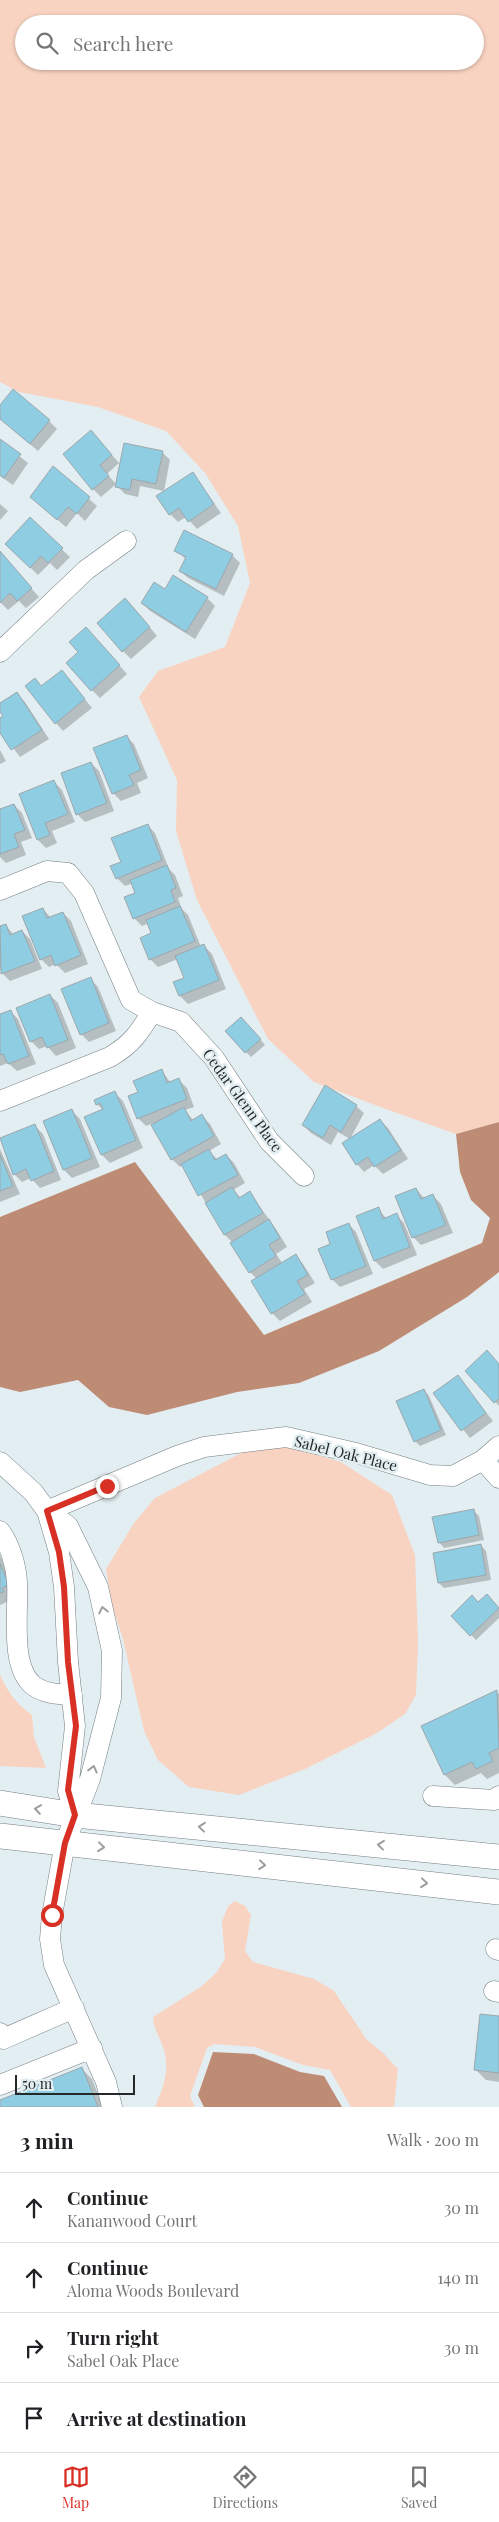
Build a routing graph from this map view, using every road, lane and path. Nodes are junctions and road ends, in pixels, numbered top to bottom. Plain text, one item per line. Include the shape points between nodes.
1 (126, 541) dead end
2 (0, 652) edge
3 (0, 890) edge
4 (152, 1012) junction
5 (0, 1101) edge
6 (304, 1176) dead end
7 (499, 1446) edge
8 (483, 1460) junction
9 (0, 1462) edge
10 (499, 1478) edge
11 (47, 1511) junction
12 (0, 1531) edge
13 (72, 1695) junction
14 (433, 1796) dead end
15 (499, 1796) edge
16 (0, 1803) edge
17 (75, 1815) junction
18 (0, 1836) edge
19 (65, 1843) junction
20 (499, 1857) edge
21 (499, 1892) edge
22 (74, 2008) junction
23 (0, 2033) edge
24 (92, 2048) junction
25 (0, 2085) edge
26 (112, 2107) edge

1 - 2 street via 86,570
3 - 4 street, Cedar Glenn Place via 47,871 68,873 84,893 131,1000
4 - 5 street via 133,1041 110,1057
4 - 6 street, Cedar Glenn Place via 181,1022 214,1058 269,1141
7 - 8 street, Sabel Oak Place
8 - 10 street
8 - 11 street, Sabel Oak Place via 453,1476 430,1475 286,1437 204,1448 177,1456
9 - 11 street via 33,1492
11 - 13 street via 63,1579
17 -> 11 street via 90,1779 111,1698 112,1651 98,1587 68,1526
12 - 13 street via 12,1557 17,1580 18,1655 23,1671 36,1687
13 - 17 street via 76,1726 68,1790
14 - 15 street via 494,1800
17 -> 16 main road
17 - 19 street
20 -> 17 main road
18 - 19 main road
19 -> 21 main road
19 - 22 street via 50,1939 54,1965
22 - 23 street via 3,2039
22 - 24 street
24 - 25 street
24 - 26 street

